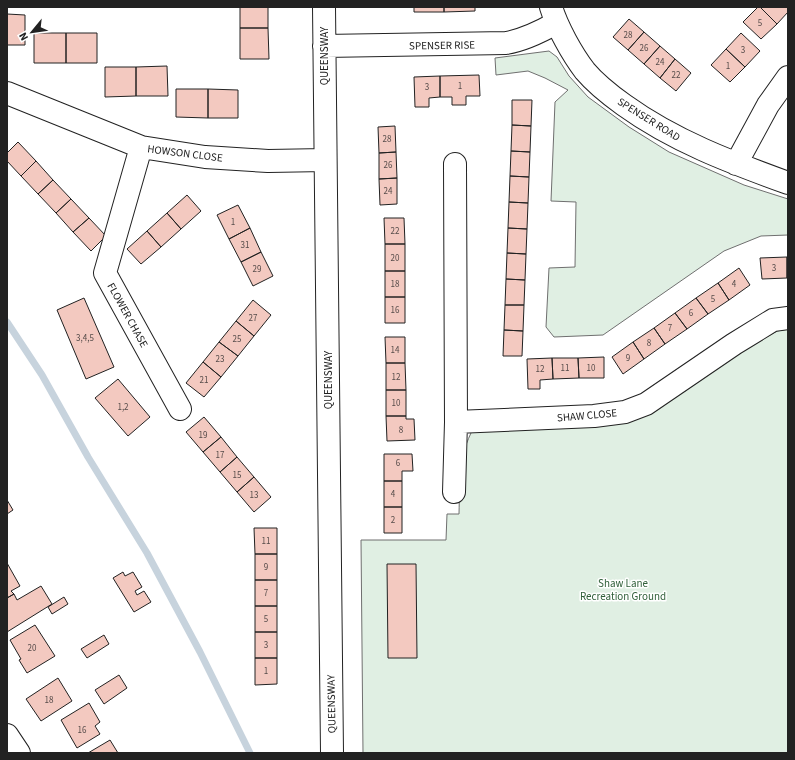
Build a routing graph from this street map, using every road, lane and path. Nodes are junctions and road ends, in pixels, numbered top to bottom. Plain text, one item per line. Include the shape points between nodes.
1 (324, 7) edge
2 (553, 15) edge
3 (324, 46) junction
4 (788, 77) edge
5 (7, 93) edge
6 (141, 148) junction
7 (325, 160) junction
8 (455, 164) dead end
9 (736, 164) junction
10 (788, 183) edge
11 (788, 318) edge
12 (180, 409) dead end
13 (456, 422) junction
14 (454, 492) dead end
15 (7, 735) edge
16 (19, 753) edge
17 (332, 753) edge

1 - 3 street, QUEENSWAY
2 - 3 street, SPENSER RISE via 538,33 520,41 506,43
2 - 9 street, SPENSER ROAD via 586,71 607,93 662,130
3 - 7 street, QUEENSWAY
4 - 9 street via 768,104
5 - 6 street, HOWSON CLOSE
6 - 7 street, HOWSON CLOSE via 204,157 268,161
6 - 12 street, FLOWER CHASE via 105,273
7 - 17 street, QUEENSWAY
8 - 13 street
9 - 10 street, SPENSER ROAD
11 - 13 street, SHAW CLOSE via 774,320 646,404 624,412 594,416
13 - 14 street
15 - 16 street

